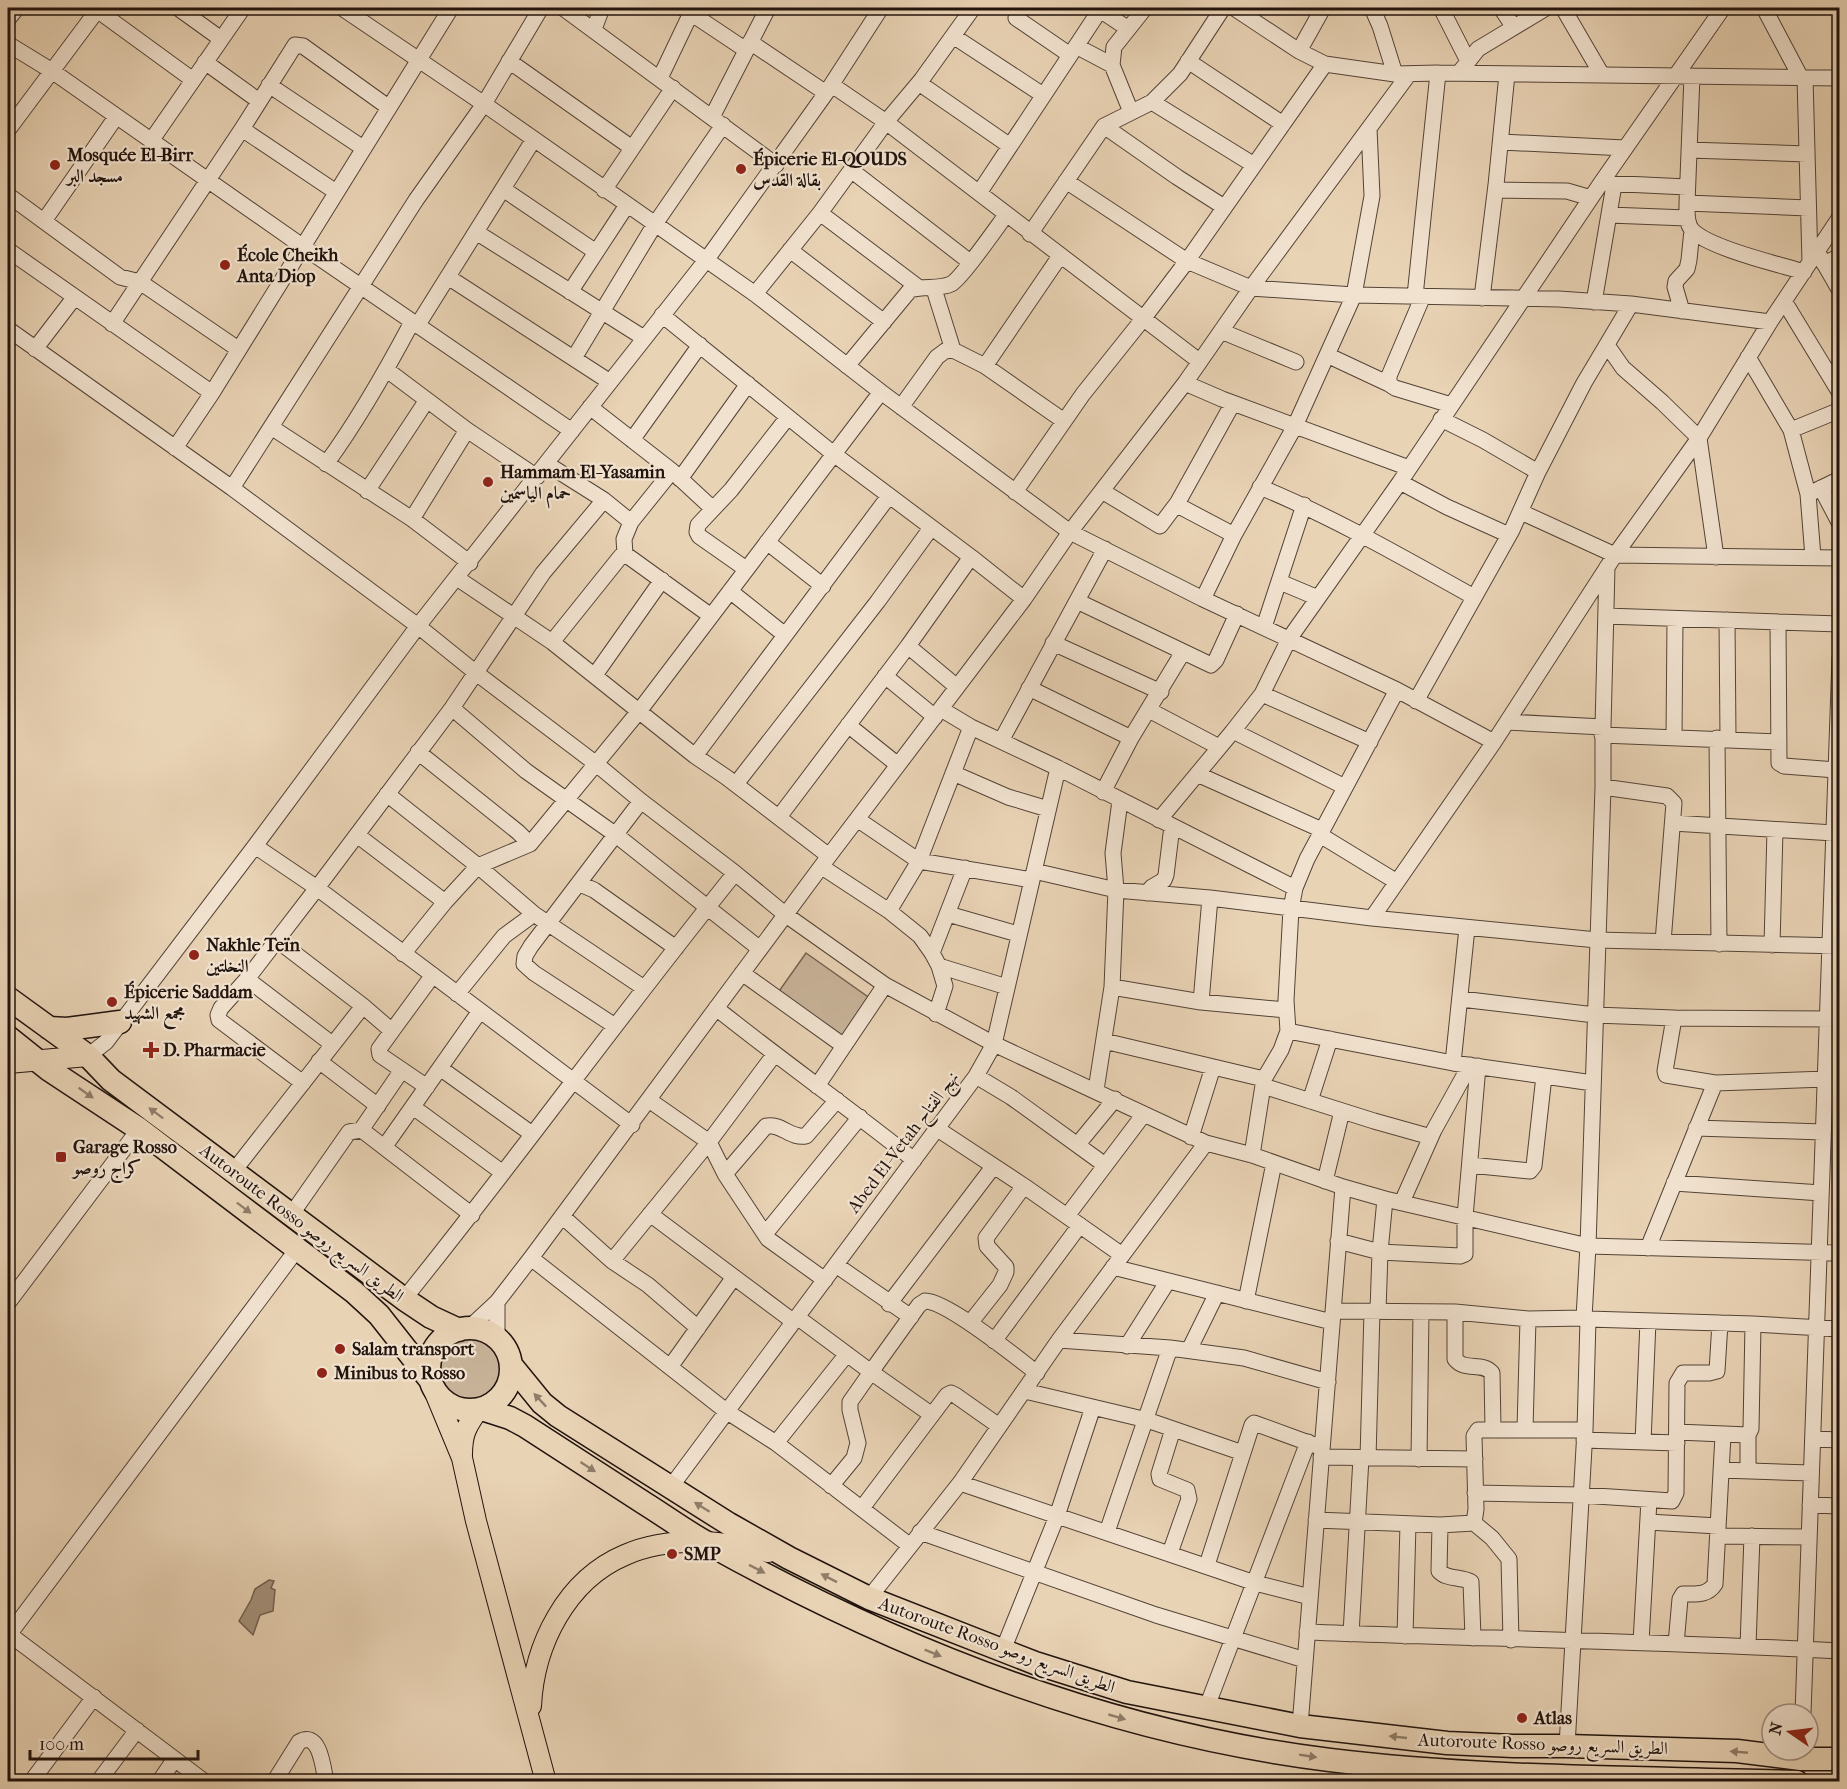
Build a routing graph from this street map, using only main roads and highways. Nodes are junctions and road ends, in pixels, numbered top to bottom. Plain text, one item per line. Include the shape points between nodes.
1 (8, 998) edge
2 (120, 1022) road end
3 (49, 1028) junction
4 (8, 1037) edge
5 (88, 1056) junction
6 (38, 1061) junction
7 (8, 1063) edge
8 (464, 1329) junction
9 (511, 1365) junction
10 (432, 1384) junction
11 (480, 1409) junction
12 (462, 1458) junction
13 (705, 1542) junction
14 (789, 1558) junction
15 (531, 1724) junction
16 (1760, 1752) edge
17 (1820, 1757) edge
18 (1839, 1760) edge
19 (546, 1782) edge
20 (1797, 1782) edge

1 - 3 highway, Autoroute Rosso الطريق السريع روصو
2 - 3 highway
3 - 5 highway, Autoroute Rosso الطريق السريع روصو
4 - 6 highway, Autoroute Rosso الطريق السريع روصو
5 - 6 main road
8 -> 5 highway, Autoroute Rosso الطريق السريع روصو via 431,1317 404,1299 111,1080
6 - 7 main road
6 -> 10 highway, Autoroute Rosso الطريق السريع روصو via 139,1128 354,1292 379,1315
8 - 9 highway via 484,1331 497,1338
8 - 10 highway via 446,1336 436,1346 429,1366
9 - 11 highway via 504,1392
14 -> 9 highway, Autoroute Rosso الطريق السريع روصو via 558,1416
10 - 11 highway via 453,1407 466,1411
10 - 12 main road
11 - 12 main road via 464,1430
11 -> 13 highway, Autoroute Rosso الطريق السريع روصو via 525,1426
12 - 15 main road
13 - 14 main road via 748,1546
13 - 15 main road via 670,1544 626,1554 581,1584 545,1640 532,1688
13 -> 20 highway, Autoroute Rosso الطريق السريع روصو via 858,1621 941,1657 1082,1706 1191,1736 1329,1760 1473,1773
16 -> 14 highway, Autoroute Rosso الطريق السريع روصو via 1447,1743 1300,1726 1206,1709 1127,1692 1003,1650 869,1598
15 - 19 main road
17 - 18 highway, Autoroute Rosso الطريق السريع روصو

